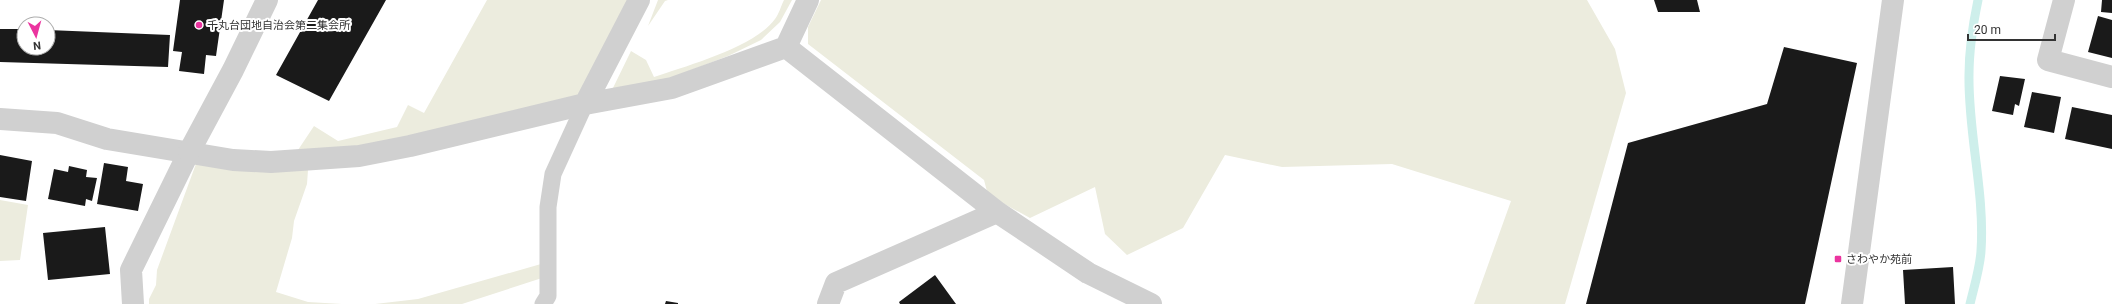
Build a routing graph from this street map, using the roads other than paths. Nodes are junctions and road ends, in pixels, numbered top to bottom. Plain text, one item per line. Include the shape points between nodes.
1 (266, 0) edge
2 (640, 0) edge
3 (808, 0) edge
4 (1894, 0) edge
5 (2064, 0) edge
6 (786, 47) junction
7 (2112, 78) edge
8 (585, 104) junction
9 (0, 119) edge
10 (189, 152) junction
11 (997, 212) junction
12 (133, 304) edge
13 (543, 304) edge
14 (828, 304) edge
15 (1151, 304) edge
16 (1852, 304) edge

1 - 10 street via 233,70
2 - 8 street
3 - 6 street
4 - 16 street
5 - 7 street via 2048,60
6 - 8 street via 672,88
6 - 11 street
8 - 10 street via 359,156 271,162 233,160
8 - 13 lane via 553,174 548,207 548,296
9 - 10 street via 57,123 107,139
10 - 12 street via 131,270
11 - 14 street via 836,283
11 - 15 street via 1088,273

